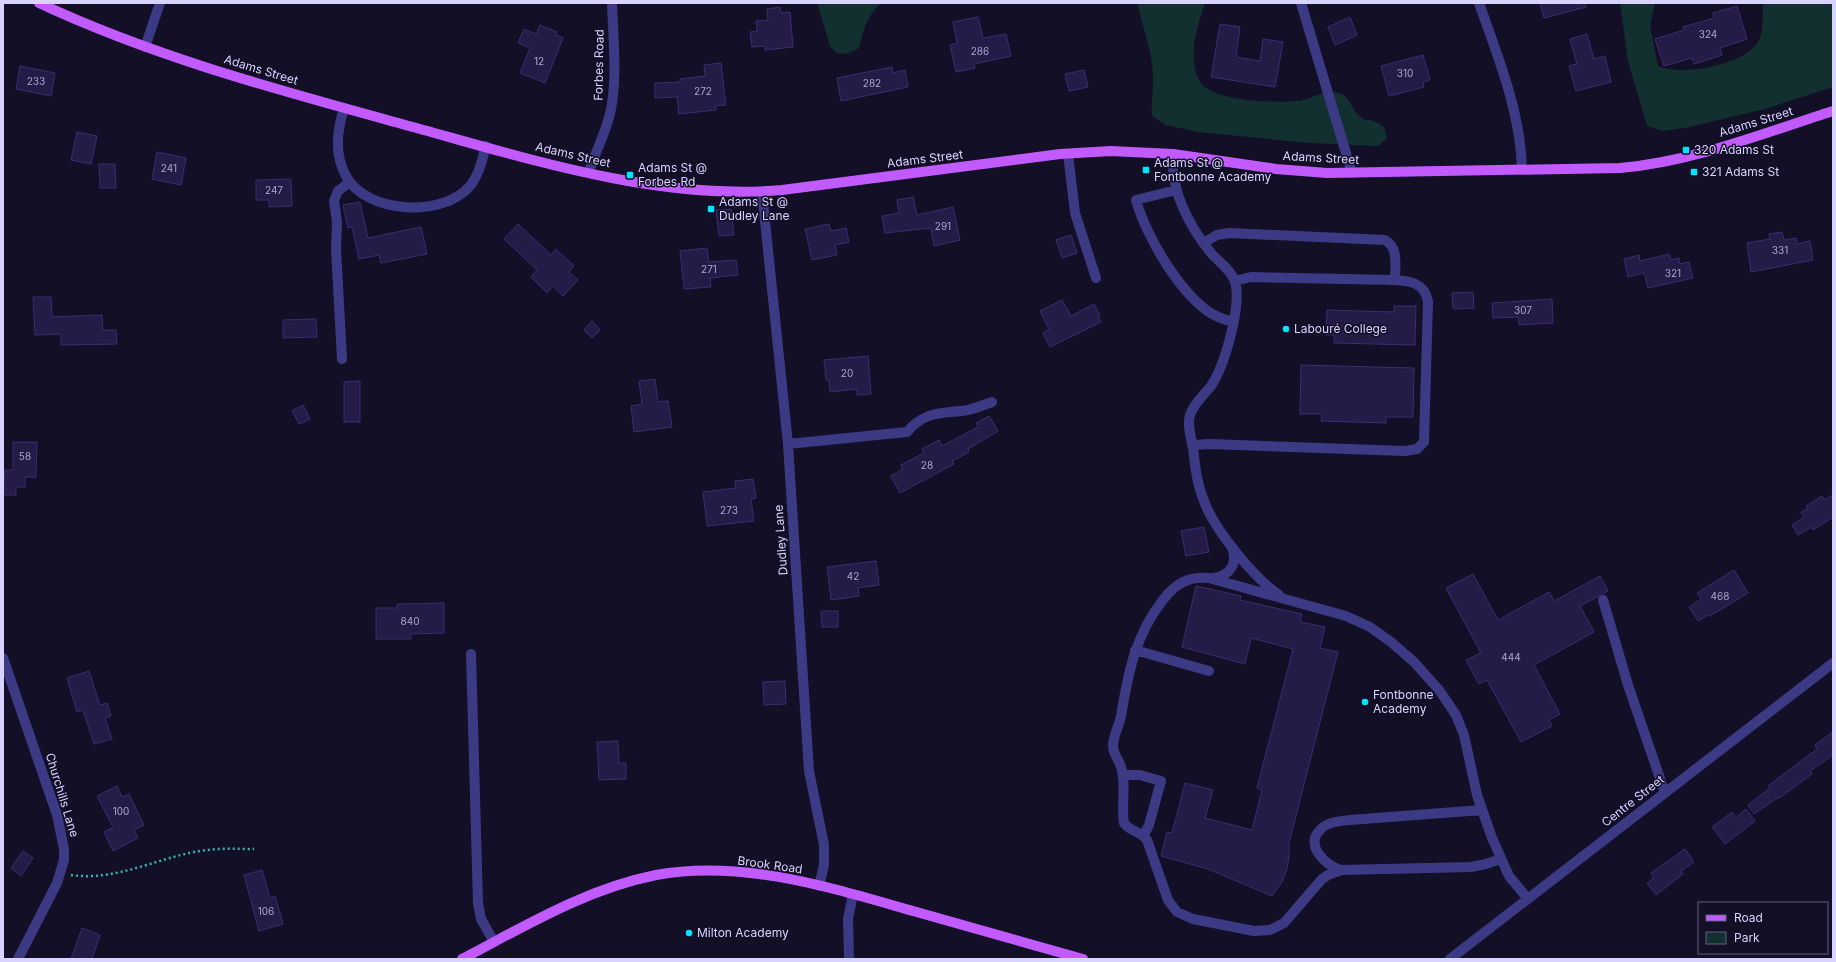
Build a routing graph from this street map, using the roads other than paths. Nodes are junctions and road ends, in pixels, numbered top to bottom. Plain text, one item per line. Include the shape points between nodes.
1 (38, 3) edge
2 (160, 3) edge
3 (612, 3) edge
4 (1301, 3) edge
5 (1479, 3) edge
6 (145, 47) junction
7 (344, 108) junction
8 (1833, 111) edge
9 (486, 146) junction
10 (1068, 154) junction
11 (1173, 154) junction
12 (1522, 170) junction
13 (589, 172) junction
14 (1352, 173) junction
15 (350, 182) junction
16 (1176, 190) junction
17 (762, 192) junction
18 (1203, 243) junction
19 (1096, 278) dead end
20 (1395, 280) junction
21 (1235, 281) junction
22 (1233, 321) junction
23 (342, 360) dead end
24 (992, 402) dead end
25 (788, 444) junction
26 (1192, 445) junction
27 (1231, 544) junction
28 (1209, 578) junction
29 (1286, 599) junction
30 (1603, 600) dead end
31 (1135, 650) junction
32 (471, 654) dead end
33 (3, 658) edge
34 (1833, 663) edge
35 (1208, 671) dead end
36 (1123, 775) junction
37 (1665, 793) junction
38 (1482, 810) junction
39 (1144, 835) junction
40 (1500, 859) junction
41 (1341, 870) junction
42 (819, 886) junction
43 (853, 894) junction
44 (1528, 899) junction
45 (494, 942) junction
46 (18, 959) edge
47 (462, 959) edge
48 (849, 959) edge
49 (1083, 959) edge
50 (1450, 959) edge

1 - 6 main road, Adams Street
2 - 6 street
3 - 13 street, Forbes Road via 612,103
4 - 14 street
5 - 12 street via 1517,121
6 - 7 main road, Adams Street
7 - 9 main road, Adams Street
7 - 15 street via 338,132 338,148 342,166
8 - 12 main road, Adams Street via 1689,156 1654,164 1601,169
9 - 13 main road, Adams Street
9 - 15 street via 481,167 470,186 453,200 434,206 410,208 384,204 360,192
10 - 11 main road, Adams Street via 1126,151
10 - 17 main road, Adams Street
10 - 19 street via 1075,213
11 - 14 main road, Adams Street via 1296,171
11 - 16 street via 1172,171
12 - 14 main road, Adams Street
13 - 17 main road, Adams Street via 690,190
15 - 23 street via 338,191 334,201
16 - 18 street
16 - 22 street via 1136,200 1144,226 1161,257 1185,288 1217,317
17 - 25 street, Dudley Lane
18 - 20 street via 1217,235 1229,233 1385,240 1390,242 1394,252
18 - 21 street
20 - 21 street via 1251,277
20 - 26 street via 1413,282 1424,290 1428,301 1426,435 1421,447 1405,451
21 - 22 street
22 - 26 street via 1228,349 1221,368 1189,417
24 - 25 street via 969,410 929,415 920,419 907,432
25 - 42 street, Dudley Lane via 809,771 824,845 824,865
26 - 27 street via 1204,502
27 - 28 street via 1234,558 1231,570 1221,577
27 - 29 street via 1261,580
28 - 29 street
28 - 31 street via 1192,578 1171,590 1151,616
29 - 38 street via 1346,616 1370,627 1402,651 1424,673 1445,697 1460,725
30 - 37 street via 1628,685
31 - 35 street
31 - 36 street via 1113,744
32 - 45 street via 478,903 481,919
33 - 46 street, Churchills Lane via 61,828 64,849 61,872 51,896
34 - 37 street, Centre Street
36 - 39 street via 1124,823 1130,830
36 - 39 street via 1140,775 1161,781
37 - 44 street, Centre Street
38 - 40 street
38 - 41 street via 1332,823 1316,835 1316,848 1322,860
39 - 41 street via 1168,900 1177,912 1193,919 1254,930 1270,930 1284,923 1322,879
40 - 41 street via 1471,867
40 - 44 street via 1509,876
42 - 43 main road, Brook Road
42 - 45 main road, Brook Road via 762,875 718,871 657,875 618,885 572,902
43 - 48 street via 848,919
43 - 49 main road, Brook Road
44 - 50 street, Centre Street
45 - 47 main road, Brook Road

